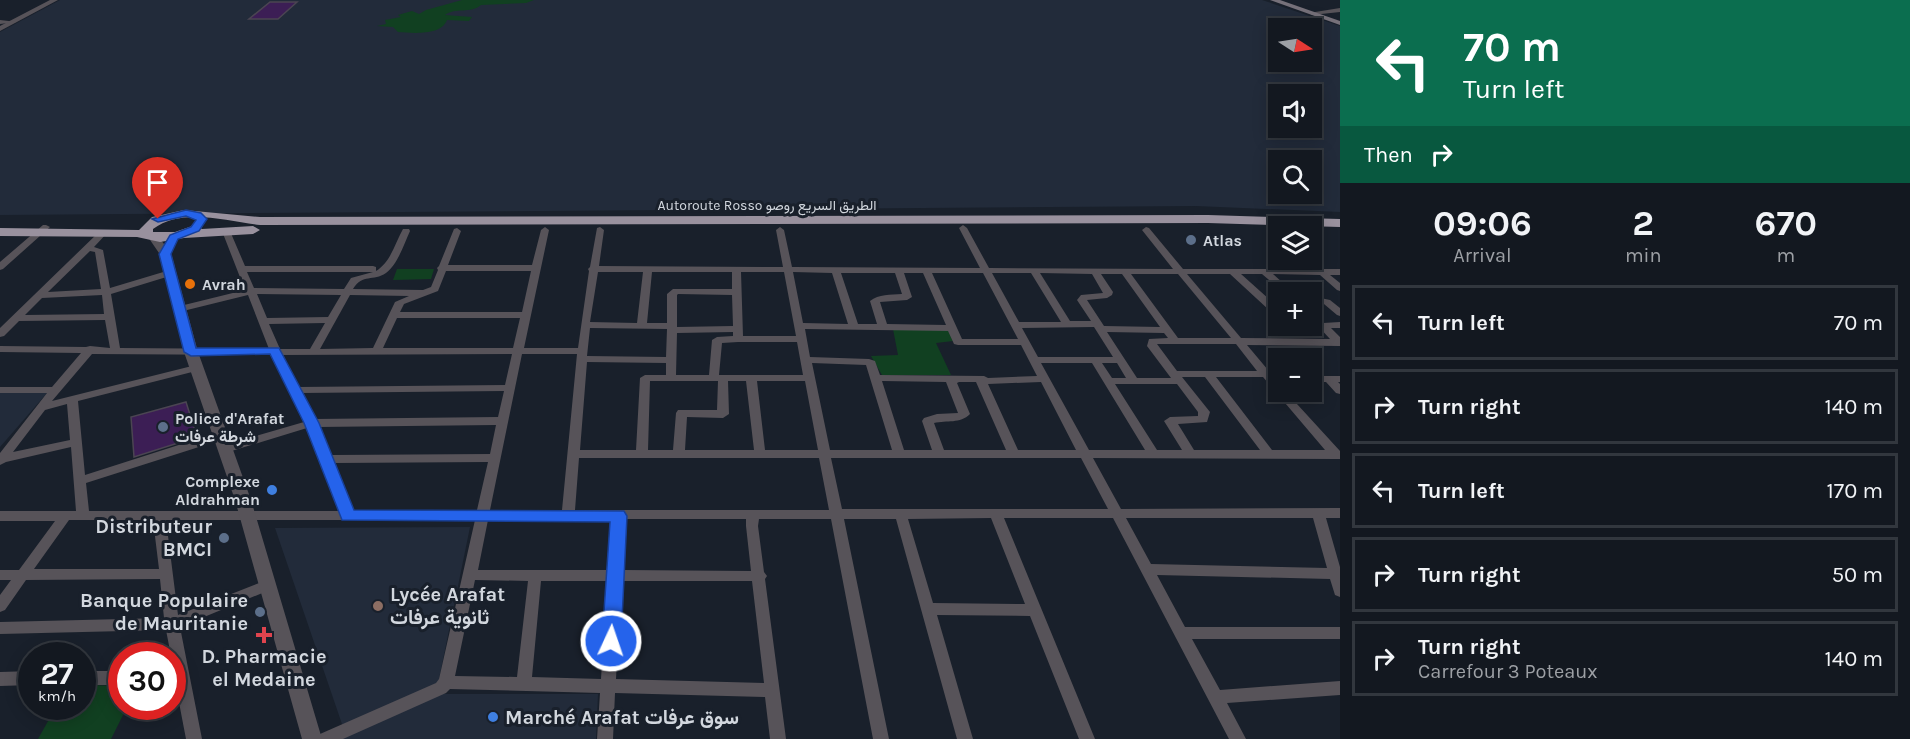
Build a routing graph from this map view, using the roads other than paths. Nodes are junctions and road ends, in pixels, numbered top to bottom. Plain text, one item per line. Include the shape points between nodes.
1 (55, 0) edge
2 (1273, 0) edge
3 (1340, 10) edge
4 (1312, 13) junction
5 (0, 22) edge
6 (14, 22) junction
7 (1340, 23) edge
8 (0, 29) edge
9 (194, 214) junction
10 (154, 221) junction
11 (1340, 223) edge
12 (0, 226) edge
13 (963, 228) junction
14 (43, 229) junction
15 (544, 230) junction
16 (600, 230) junction
17 (780, 230) junction
18 (1146, 230) junction
19 (226, 231) junction
20 (406, 231) junction
21 (458, 231) junction
22 (1268, 231) edge
23 (0, 232) edge
24 (104, 232) junction
25 (1322, 232) edge
26 (1340, 233) edge
27 (150, 235) junction
28 (179, 235) junction
29 (88, 248) junction
30 (165, 254) junction
31 (0, 267) edge
32 (386, 268) junction
33 (441, 268) junction
34 (536, 268) junction
35 (243, 269) junction
36 (592, 269) junction
37 (787, 270) junction
38 (836, 270) junction
39 (648, 271) junction
40 (702, 271) junction
41 (736, 271) junction
42 (898, 271) junction
43 (927, 272) junction
44 (987, 272) junction
45 (1035, 272) junction
46 (1095, 272) junction
47 (1180, 272) junction
48 (1233, 272) junction
49 (1265, 272) junction
50 (1322, 272) junction
51 (1340, 272) edge
52 (170, 273) junction
53 (1125, 273) junction
54 (1276, 282) edge
55 (1340, 288) edge
56 (250, 291) junction
57 (348, 291) junction
58 (703, 291) junction
59 (106, 292) junction
60 (737, 292) junction
61 (427, 293) junction
62 (39, 296) junction
63 (1322, 301) edge
64 (1268, 304) edge
65 (180, 309) junction
66 (1340, 314) edge
67 (393, 315) junction
68 (525, 315) junction
69 (110, 317) junction
70 (16, 318) junction
71 (332, 320) junction
72 (262, 321) junction
73 (1067, 324) junction
74 (585, 325) junction
75 (1015, 325) junction
76 (1340, 325) edge
77 (642, 326) junction
78 (799, 326) junction
79 (854, 326) junction
80 (1099, 326) junction
81 (1323, 326) joint
82 (883, 327) junction
83 (671, 328) junction
84 (951, 328) junction
85 (1166, 330) junction
86 (0, 334) edge
87 (738, 334) junction
88 (717, 335) junction
89 (801, 339) junction
90 (1175, 341) junction
91 (1024, 342) junction
92 (1240, 343) junction
93 (1339, 343) edge
94 (0, 349) edge
95 (90, 349) junction
96 (115, 350) junction
97 (274, 350) junction
98 (314, 351) junction
99 (376, 351) junction
100 (517, 351) junction
101 (582, 355) junction
102 (194, 360) junction
103 (671, 360) junction
104 (806, 360) junction
105 (1034, 360) junction
106 (1095, 360) junction
107 (1121, 360) junction
108 (1208, 374) junction
109 (1268, 375) edge
110 (671, 376) junction
111 (718, 377) junction
112 (751, 378) junction
113 (810, 378) junction
114 (877, 378) junction
115 (1177, 378) junction
116 (1268, 378) edge
117 (953, 379) junction
118 (984, 379) junction
119 (1044, 379) junction
120 (1334, 379) edge
121 (1133, 380) junction
122 (1109, 381) junction
123 (508, 388) junction
124 (0, 390) edge
125 (55, 390) junction
126 (293, 390) junction
127 (1340, 391) edge
128 (72, 399) junction
129 (1290, 402) edge
130 (41, 407) junction
131 (501, 421) junction
132 (312, 423) junction
133 (77, 442) junction
134 (223, 442) junction
135 (573, 454) junction
136 (642, 454) junction
137 (760, 454) junction
138 (826, 454) junction
139 (899, 454) junction
140 (939, 454) junction
141 (1014, 454) junction
142 (1083, 454) junction
143 (679, 455) junction
144 (1154, 455) junction
145 (1191, 455) junction
146 (1270, 455) junction
147 (1338, 455) edge
148 (494, 458) junction
149 (1, 459) edge
150 (328, 459) junction
151 (80, 481) junction
152 (1318, 513) junction
153 (1340, 513) edge
154 (1117, 514) junction
155 (838, 515) junction
156 (901, 515) junction
157 (996, 515) junction
158 (0, 516) edge
159 (348, 516) junction
160 (483, 516) junction
161 (568, 516) junction
162 (618, 516) junction
163 (753, 516) junction
164 (65, 517) junction
165 (83, 517) junction
166 (159, 517) junction
167 (247, 517) junction
168 (1146, 569) junction
169 (166, 574) junction
170 (1335, 574) junction
171 (0, 575) edge
172 (23, 575) junction
173 (470, 575) junction
174 (535, 575) junction
175 (615, 575) junction
176 (760, 576) junction
177 (267, 585) junction
178 (1340, 591) edge
179 (0, 606) edge
180 (929, 609) junction
181 (1035, 610) junction
182 (172, 624) junction
183 (0, 628) edge
184 (1180, 633) junction
185 (1340, 633) edge
186 (174, 642) edge
187 (18, 678) edge
188 (0, 679) edge
189 (446, 682) junction
190 (524, 683) junction
191 (609, 684) junction
192 (1340, 688) edge
193 (773, 690) junction
194 (1215, 697) junction
195 (186, 710) edge
196 (194, 739) edge
197 (312, 739) edge
198 (326, 739) edge
199 (605, 739) edge
200 (778, 739) edge
201 (881, 739) edge
202 (965, 739) edge
203 (1087, 739) edge
204 (1238, 739) edge

1 - 6 street
2 - 4 main road
3 - 4 street
4 - 7 main road
5 - 6 street
6 - 8 street
9 - 10 highway, Autoroute Rosso الطريق السريع روصو
9 - 11 highway, Autoroute Rosso الطريق السريع روصو via 260,221 1208,219
9 - 28 highway via 201,218 201,223
10 - 14 highway
10 - 27 highway via 146,228
12 - 14 highway
13 - 17 highway, Autoroute Rosso الطريق السريع روصو
13 - 18 highway, Autoroute Rosso الطريق السريع روصو
13 - 44 street
14 - 23 highway
14 - 24 highway
14 - 31 street
15 - 16 highway, Autoroute Rosso الطريق السريع روصو
15 - 21 highway, Autoroute Rosso الطريق السريع روصو
15 - 34 street
16 - 17 highway, Autoroute Rosso الطريق السريع روصو
16 - 36 street
17 - 37 street
18 - 22 highway, Autoroute Rosso الطريق السريع روصو
18 - 47 street
19 - 20 highway, Autoroute Rosso الطريق السريع روصو
19 - 28 highway, Autoroute Rosso الطريق السريع روصو
19 - 35 street
20 - 21 highway, Autoroute Rosso الطريق السريع روصو
20 - 32 street
21 - 33 street
24 - 27 highway
24 - 29 street
25 - 26 highway
27 - 28 highway, Autoroute Rosso الطريق السريع روصو
27 - 30 street
28 - 30 street
29 - 59 street via 99,250
29 - 62 street
30 - 52 street
32 - 35 street
32 - 57 street via 357,278
33 - 34 street
33 - 61 street via 435,289
34 - 68 street
35 - 56 street
36 - 39 street
36 - 74 street
37 - 38 street
37 - 41 street
37 - 78 street
38 - 42 street
38 - 79 street
39 - 40 street
39 - 77 street
40 - 41 street
40 - 58 street
41 - 60 street
42 - 43 street
42 - 82 street via 907,297 883,297 875,302
43 - 44 street
43 - 84 street
44 - 45 street
44 - 75 street
45 - 46 street
45 - 73 street
46 - 53 street
46 - 80 street via 1107,295 1082,300
47 - 48 street
47 - 53 street
47 - 92 street
48 - 49 street
48 - 64 street
49 - 50 street
49 - 54 street
50 - 51 street
50 - 55 street
52 - 59 street
52 - 65 street
53 - 85 street
56 - 57 street
56 - 65 street
56 - 72 street
57 - 61 street
57 - 71 street
58 - 60 street
58 - 83 street via 672,294
59 - 62 street
59 - 69 street
60 - 87 street
61 - 67 street via 404,299
62 - 70 street
63 - 66 street
65 - 102 street
67 - 68 street
67 - 99 street
68 - 100 street
69 - 70 street
69 - 96 street
70 - 86 street
71 - 72 street
71 - 98 street
72 - 97 street
73 - 75 street
73 - 80 street
74 - 77 street
74 - 101 street
75 - 91 street
76 - 81 street
77 - 83 street
78 - 79 street
78 - 89 street
79 - 82 street
80 - 85 street
80 - 107 street
81 - 93 street
82 - 84 street
83 - 88 street
83 - 103 street
84 - 91 street via 958,342
85 - 90 street
87 - 88 street
87 - 89 street
88 - 111 street
89 - 104 street
90 - 92 street
90 - 115 street via 1153,341 1152,346
91 - 105 street
92 - 93 street
92 - 109 street
94 - 95 street
95 - 96 street
95 - 125 street
96 - 102 street
97 - 98 street
97 - 102 street
97 - 126 street
98 - 99 street
99 - 100 street
100 - 101 street
100 - 123 street
101 - 103 street
101 - 135 street
102 - 128 street
102 - 134 street
103 - 110 street
104 - 113 street
104 - 114 street via 869,361
105 - 106 street
105 - 119 street
106 - 107 street
106 - 122 street
107 - 121 street
108 - 115 street
108 - 116 street
108 - 146 street
110 - 111 street
110 - 136 street via 645,378
111 - 112 street
111 - 143 street via 723,414 682,413
112 - 113 street
112 - 137 street
113 - 138 street
114 - 117 street
114 - 139 street
115 - 121 street
115 - 145 street via 1205,416 1170,421
117 - 118 street
117 - 140 street via 963,416 934,417 928,421
118 - 119 street
118 - 141 street via 981,381
119 - 142 street
120 - 127 street
121 - 122 street
122 - 144 street
123 - 126 street
123 - 131 street
124 - 125 street
125 - 130 street
126 - 132 street
128 - 130 street
128 - 133 street
129 - 147 street
130 - 149 street
131 - 132 street
131 - 148 street
132 - 134 street
132 - 150 street
133 - 149 street
133 - 151 street
134 - 151 street
134 - 167 street
135 - 136 street
135 - 161 street
136 - 143 street
137 - 138 street
137 - 143 street
138 - 139 street
138 - 155 street
139 - 140 street
140 - 141 street
141 - 142 street
142 - 144 street
142 - 154 street
144 - 145 street
145 - 146 street
146 - 147 street
148 - 150 street
148 - 160 street
150 - 159 street
151 - 165 street
152 - 153 street
152 - 154 street
152 - 170 street
154 - 157 street
154 - 168 street
155 - 156 street
155 - 163 street
155 - 201 street
156 - 157 street
156 - 180 street
157 - 181 street
158 - 164 street
159 - 160 street
159 - 167 street
160 - 161 street
160 - 173 street
161 - 162 street
162 - 163 street
162 - 175 street
163 - 176 street
164 - 165 street
164 - 172 street
165 - 166 street
166 - 167 street
166 - 169 street
167 - 177 street
168 - 170 street
168 - 184 street
169 - 172 street
169 - 182 street
170 - 178 street
171 - 172 street
172 - 179 street
173 - 174 street
173 - 189 street
174 - 175 street
174 - 190 street
175 - 176 street
175 - 191 street
176 - 193 street
177 - 182 street
177 - 197 street
180 - 181 street
180 - 202 street
181 - 203 street
182 - 183 street
182 - 186 street
184 - 185 street
184 - 194 street
187 - 188 street
189 - 190 street
189 - 198 street via 441,688
190 - 191 street
191 - 193 street
191 - 199 street
192 - 194 street
193 - 200 street
194 - 204 street
195 - 196 street

